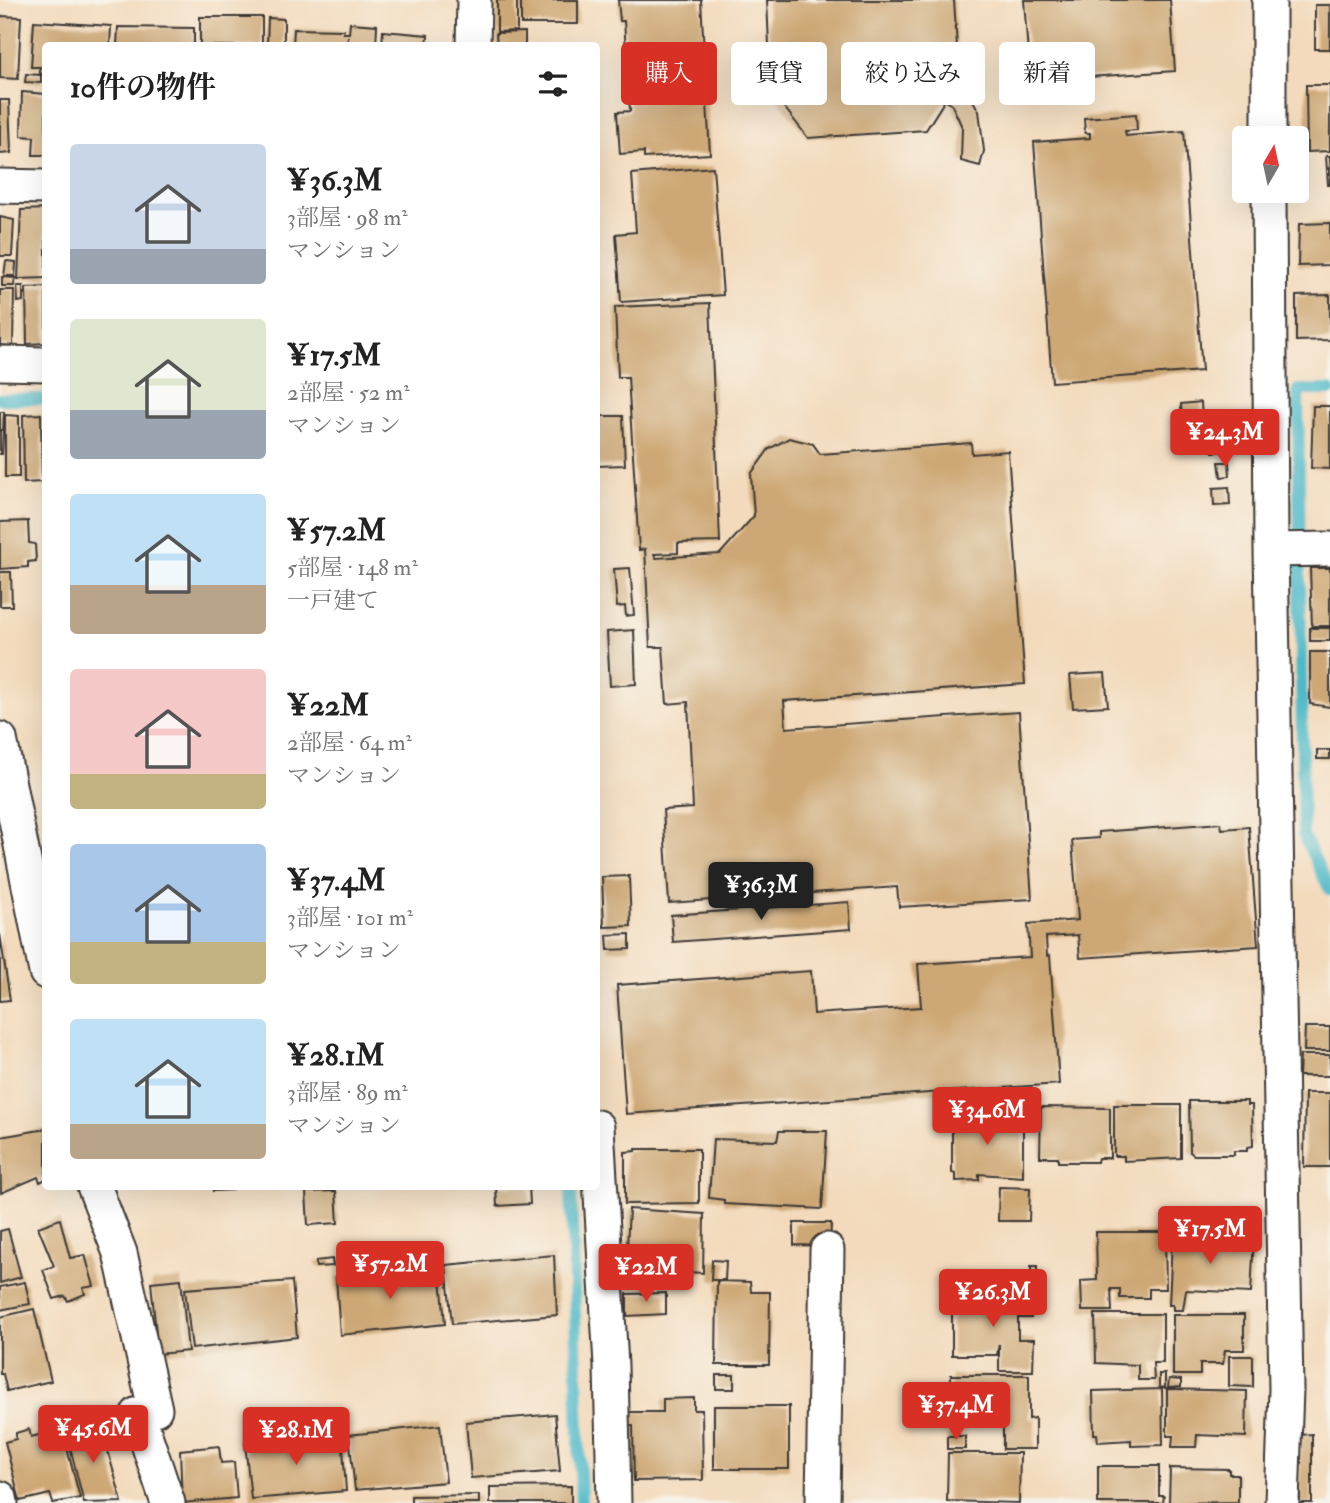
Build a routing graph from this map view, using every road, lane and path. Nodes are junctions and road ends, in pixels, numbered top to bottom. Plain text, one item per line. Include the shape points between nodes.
1 (474, 0) edge
2 (1269, 0) edge
3 (473, 42) edge
4 (1269, 126) edge
5 (0, 186) edge
6 (42, 187) edge
7 (1270, 203) edge
8 (0, 363) edge
9 (42, 364) edge
10 (1301, 550) edge
11 (0, 739) edge
12 (5, 791) edge
13 (42, 954) edge
14 (600, 1177) edge
15 (96, 1190) edge
16 (827, 1250) dead end
17 (169, 1503) edge
18 (614, 1503) edge
19 (823, 1503) edge
20 (1282, 1503) edge

1 - 3 street
2 - 4 street
5 - 6 street
7 - 10 street
8 - 9 street
10 - 20 street
11 - 12 street
12 - 13 street
14 - 18 street
15 - 17 street via 120,1253 155,1409 138,1414
16 - 19 street

